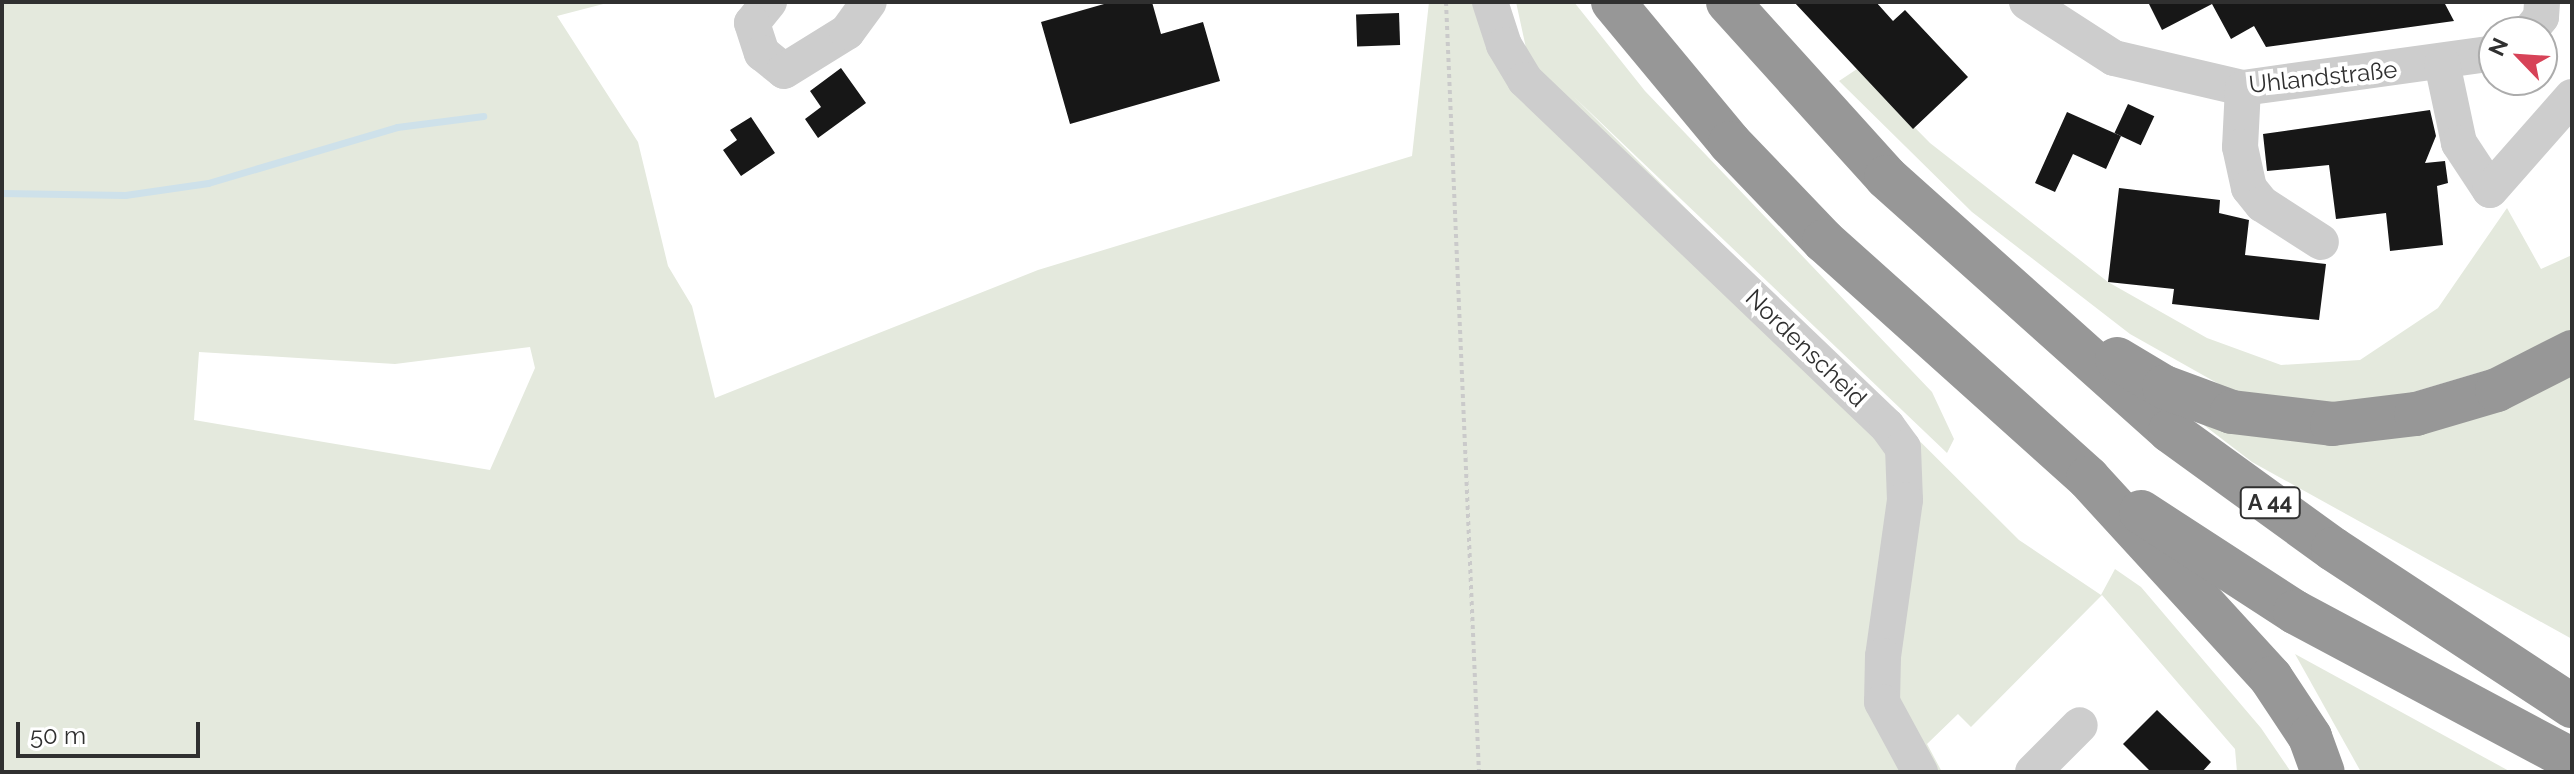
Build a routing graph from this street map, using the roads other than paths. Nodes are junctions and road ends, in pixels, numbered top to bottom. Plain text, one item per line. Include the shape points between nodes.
1 (769, 2) edge
2 (869, 2) edge
3 (1490, 2) edge
4 (1613, 2) edge
5 (1728, 2) edge
6 (2027, 2) edge
7 (2478, 56) edge
8 (2442, 63) junction
9 (2243, 88) junction
10 (2572, 97) edge
11 (2321, 242) dead end
12 (1989, 273) junction
13 (2572, 352) edge
14 (2088, 478) junction
15 (2572, 706) edge
16 (2080, 725) dead end
17 (2572, 760) edge
18 (1920, 772) edge
19 (2033, 772) edge
20 (2323, 772) edge

1 - 2 street via 752,23 762,53 784,71 847,32
3 - 18 street, Nordenscheid via 1504,45 1525,80 1887,426 1903,448 1905,500 1883,656 1882,702
4 - 14 highway via 1730,143 1824,241
5 - 12 highway, A 44 via 1886,177
6 - 9 street, Uhlandstraße via 2114,58
7 - 8 street, Uhlandstraße
8 - 9 street, Uhlandstraße
8 - 10 street via 2459,143 2490,190
9 - 11 street via 2240,147 2249,188 2262,204
12 - 13 highway via 2164,387 2232,412 2278,420 2332,424 2416,414 2497,390
12 - 15 highway, A 44 via 2183,440 2346,558
14 - 17 highway via 2295,612
14 - 20 highway via 2271,678 2310,737
16 - 19 street

